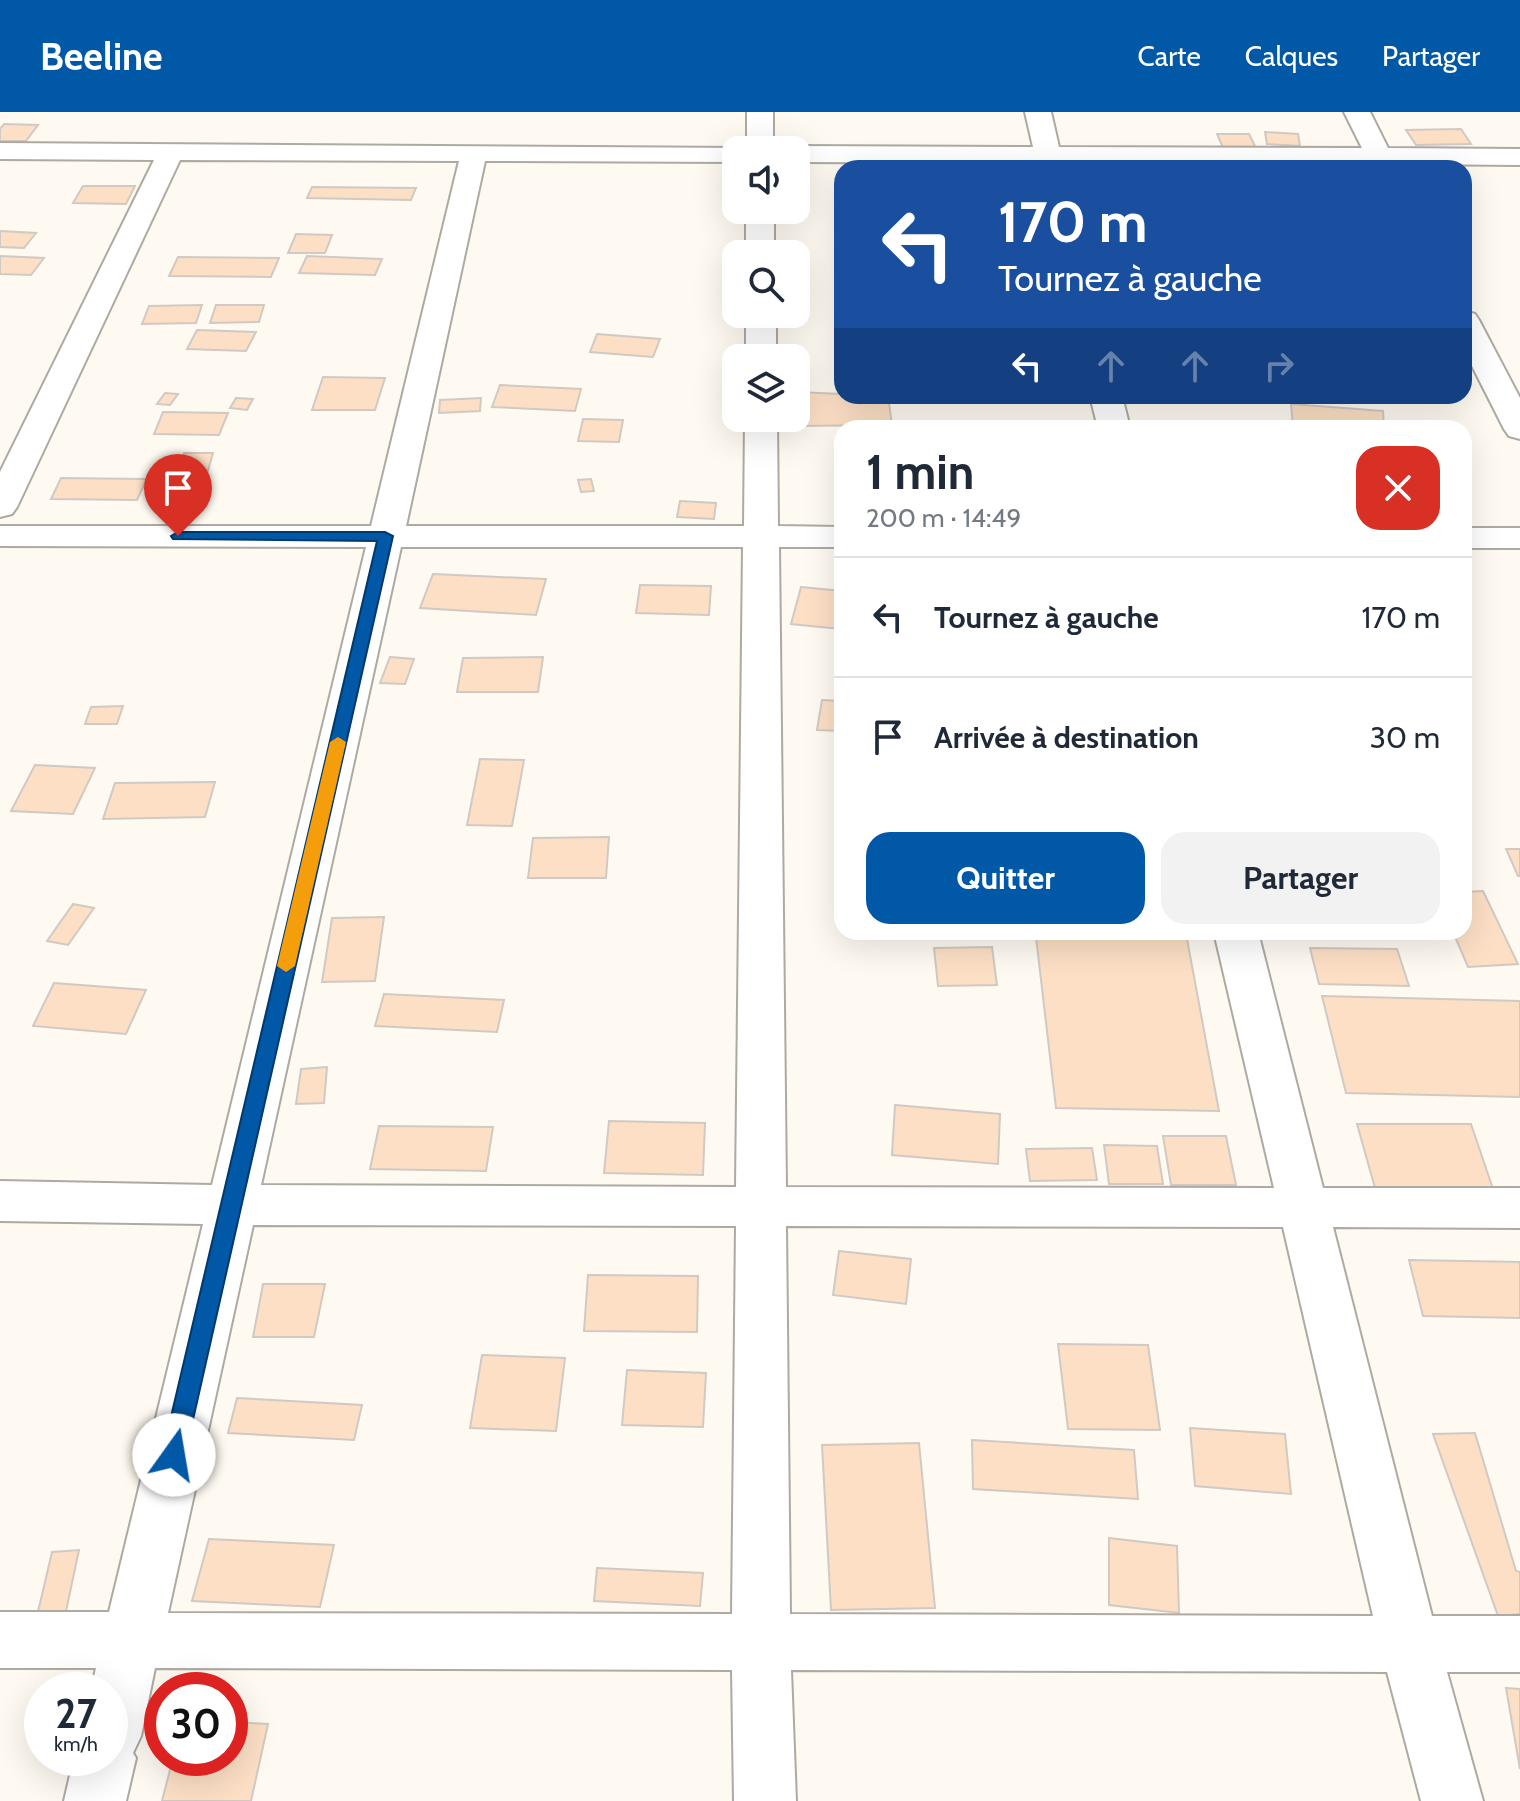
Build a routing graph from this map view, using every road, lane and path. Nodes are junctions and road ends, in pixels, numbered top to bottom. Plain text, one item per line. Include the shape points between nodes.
1 (760, 112) edge
2 (1038, 112) edge
3 (1357, 112) edge
4 (760, 136) edge
5 (0, 151) edge
6 (171, 151) junction
7 (474, 153) junction
8 (722, 154) edge
9 (810, 154) edge
10 (1520, 157) edge
11 (986, 160) edge
12 (1050, 160) edge
13 (1381, 160) edge
14 (1437, 160) edge
15 (1472, 336) edge
16 (1520, 429) edge
17 (761, 432) edge
18 (0, 507) edge
19 (0, 536) edge
20 (385, 536) junction
21 (761, 537) junction
22 (834, 537) edge
23 (1472, 538) edge
24 (1520, 538) edge
25 (1238, 940) edge
26 (0, 1201) edge
27 (231, 1205) junction
28 (761, 1207) junction
29 (1303, 1208) junction
30 (1520, 1208) edge
31 (0, 1640) edge
32 (131, 1641) junction
33 (761, 1642) junction
34 (1409, 1643) junction
35 (1520, 1644) edge
36 (124, 1672) edge
37 (101, 1776) edge
38 (95, 1801) edge
39 (765, 1801) edge
40 (1452, 1801) edge

1 - 4 street
2 - 12 street
3 - 13 street
5 - 6 street
6 - 7 street
6 - 18 street
7 - 8 street
7 - 20 street
9 - 11 street
10 - 14 street
15 - 16 street
17 - 21 street
19 - 20 street
20 - 21 street
20 - 27 street
21 - 22 street
21 - 28 street
23 - 24 street
25 - 29 street
26 - 27 street
27 - 28 street
27 - 32 street
28 - 29 street
28 - 33 street
29 - 30 street
29 - 34 street
31 - 32 street
32 - 33 street
32 - 36 street
33 - 34 street
33 - 39 street
34 - 35 street
34 - 40 street
37 - 38 street

